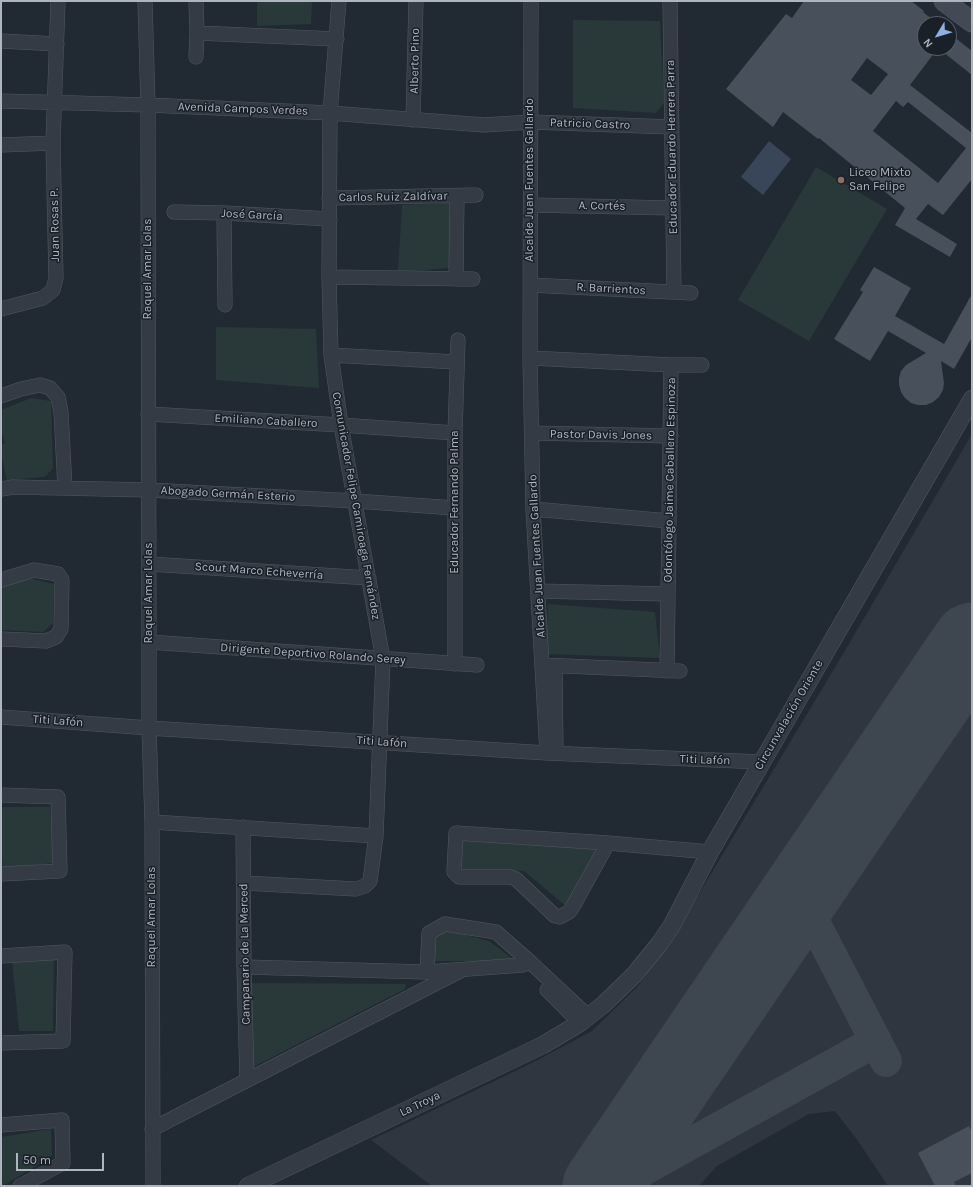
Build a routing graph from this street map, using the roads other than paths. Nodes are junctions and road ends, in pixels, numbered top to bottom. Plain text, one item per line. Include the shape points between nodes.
1 (58, 1) edge
2 (145, 1) edge
3 (196, 1) edge
4 (339, 1) edge
5 (416, 1) edge
6 (531, 1) edge
7 (670, 1) edge
8 (944, 1) edge
9 (963, 1) edge
10 (972, 8) edge
11 (972, 22) edge
12 (197, 33) junction
13 (337, 39) junction
14 (1, 41) edge
15 (56, 44) junction
16 (196, 57) dead end
17 (1, 101) edge
18 (55, 102) junction
19 (148, 105) junction
20 (330, 113) junction
21 (413, 120) junction
22 (531, 122) junction
23 (484, 125) joint
24 (672, 127) junction
25 (53, 143) junction
26 (1, 145) edge
27 (476, 195) dead end
28 (457, 196) junction
29 (330, 198) junction
30 (531, 204) junction
31 (673, 208) junction
32 (174, 212) dead end
33 (224, 213) junction
34 (330, 220) junction
35 (329, 277) junction
36 (456, 279) junction
37 (473, 279) dead end
38 (530, 285) junction
39 (674, 292) junction
40 (691, 293) dead end
41 (225, 305) dead end
42 (1, 310) edge
43 (458, 340) dead end
44 (331, 356) junction
45 (530, 358) junction
46 (456, 362) junction
47 (671, 365) junction
48 (702, 365) dead end
49 (1, 396) edge
50 (972, 399) edge
51 (148, 414) junction
52 (341, 425) junction
53 (532, 433) junction
54 (455, 434) junction
55 (671, 436) junction
56 (65, 488) junction
57 (1, 489) edge
58 (148, 490) junction
59 (355, 501) junction
60 (455, 508) junction
61 (533, 509) junction
62 (669, 521) junction
63 (149, 564) junction
64 (369, 578) junction
65 (1, 580) edge
66 (538, 591) junction
67 (668, 594) junction
68 (1, 639) edge
69 (149, 642) junction
70 (384, 659) junction
71 (455, 664) junction
72 (477, 665) dead end
73 (548, 666) junction
74 (1, 717) edge
75 (149, 728) junction
76 (380, 742) junction
77 (552, 753) junction
78 (762, 762) junction
79 (1, 794) edge
80 (152, 822) junction
81 (243, 827) junction
82 (376, 836) junction
83 (608, 843) junction
84 (710, 852) junction
85 (1, 874) edge
86 (244, 884) junction
87 (1, 956) edge
88 (526, 963) junction
89 (244, 967) junction
90 (462, 970) junction
91 (427, 972) junction
92 (584, 1020) junction
93 (1, 1043) edge
94 (247, 1080) junction
95 (1, 1125) edge
96 (152, 1129) junction
97 (20, 1186) edge
98 (153, 1186) edge
99 (248, 1186) edge

1 - 15 street, Juan Rosas P.
2 - 19 street, Raquel Amar Lolas
3 - 12 street
4 - 13 street, Comunicador Felipe Camiroaga Fernández
5 - 21 street, Alberto Pino
6 - 22 street, Alcalde Juan Fuentes Gallardo
7 - 24 street, Educador Eduardo Herrera Parra
8 - 11 main road
9 - 10 main road
12 - 13 street
12 - 16 street
13 - 20 street, Comunicador Felipe Camiroaga Fernández
14 - 15 street
15 - 18 street, Juan Rosas P.
17 - 18 street, Avenida Campos Verdes
18 - 19 street, Avenida Campos Verdes
18 - 25 street, Juan Rosas P.
19 - 20 street, Avenida Campos Verdes
19 - 51 street, Raquel Amar Lolas
20 - 21 street, Avenida Campos Verdes
20 - 29 street, Comunicador Felipe Camiroaga Fernández
21 - 23 street, Avenida Campos Verdes
22 - 23 street, Patricio Castro
22 - 24 street, Patricio Castro
22 - 30 street, Alcalde Juan Fuentes Gallardo
24 - 31 street, Educador Eduardo Herrera Parra
25 - 26 street
25 - 42 street, Juan Rosas P. via 56,278 53,290 43,298
27 - 28 street, Carlos Ruiz Zaldívar
28 - 29 street, Carlos Ruiz Zaldívar
28 - 36 street, Carlos Ruiz Zaldívar
29 - 34 street, Comunicador Felipe Camiroaga Fernández
30 - 31 street, A. Cortés
30 - 38 street, Alcalde Juan Fuentes Gallardo
31 - 39 street, Educador Eduardo Herrera Parra
32 - 33 street, José García
33 - 34 street, José García
33 - 41 street
34 - 35 street, Comunicador Felipe Camiroaga Fernández
35 - 36 street
35 - 44 street, Comunicador Felipe Camiroaga Fernández
36 - 37 street
38 - 39 street, R. Barrientos
38 - 45 street, Alcalde Juan Fuentes Gallardo
39 - 40 street, R. Barrientos
43 - 46 street, Educador Fernando Palma
44 - 46 street
44 - 52 street, Comunicador Felipe Camiroaga Fernández
45 - 47 street
45 - 53 street, Alcalde Juan Fuentes Gallardo
46 - 54 street, Educador Fernando Palma
47 - 48 street
47 - 55 street, Odontólogo Jaime Caballero Espinoza
49 - 56 street via 40,385 50,388 58,397
50 - 78 street, Circunvalación Oriente
51 - 52 street, Emiliano Caballero
51 - 58 street, Raquel Amar Lolas
52 - 54 street, Emiliano Caballero
52 - 59 street, Comunicador Felipe Camiroaga Fernández
53 - 55 street, Pastor Davis Jones
53 - 61 street, Alcalde Juan Fuentes Gallardo
54 - 60 street, Educador Fernando Palma
55 - 62 street, Odontólogo Jaime Caballero Espinoza
56 - 57 street, Abogado Germán Esterio
56 - 58 street, Abogado Germán Esterio
58 - 59 street, Abogado Germán Esterio
58 - 63 street, Raquel Amar Lolas
59 - 60 street, Abogado Germán Esterio
59 - 64 street, Comunicador Felipe Camiroaga Fernández
60 - 71 street, Educador Fernando Palma
61 - 62 street
61 - 66 street, Alcalde Juan Fuentes Gallardo
62 - 67 street, Odontólogo Jaime Caballero Espinoza
63 - 64 street, Scout Marco Echeverría
63 - 69 street, Raquel Amar Lolas
64 - 70 street, Comunicador Felipe Camiroaga Fernández
65 - 68 street via 34,570 58,574 62,580 61,629 56,637 46,641
66 - 67 street, Odontólogo Jaime Caballero Espinoza
66 - 73 street, Alcalde Juan Fuentes Gallardo
67 - 73 street, Odontólogo Jaime Caballero Espinoza via 674,671
69 - 70 street, Dirigente Deportivo Rolando Serey
69 - 75 street, Raquel Amar Lolas
70 - 71 street, Dirigente Deportivo Rolando Serey
70 - 76 street, Comunicador Felipe Camiroaga Fernández
71 - 72 street, Dirigente Deportivo Rolando Serey
73 - 77 street, Alcalde Juan Fuentes Gallardo
74 - 75 street, Titi Lafón
75 - 76 street, Titi Lafón
75 - 80 street, Raquel Amar Lolas
76 - 77 street, Titi Lafón
76 - 82 street, Comunicador Felipe Camiroaga Fernández
77 - 78 street, Titi Lafón
78 - 84 street, Circunvalación Oriente
79 - 85 street via 58,797 60,871
80 - 81 street
80 - 96 street, Raquel Amar Lolas
81 - 82 street
81 - 86 street, Campanario de La Merced
82 - 86 street, Comunicador Felipe Camiroaga Fernández via 370,881 365,886 356,889
83 - 83 street via 572,908 560,917 555,916 516,879 459,877 454,872 456,833
83 - 84 street
84 - 92 street, Circunvalación Oriente via 660,943 634,975
86 - 89 street, Campanario de La Merced
87 - 93 street via 65,952 63,1041
88 - 90 street
88 - 91 street via 496,932 445,924 429,933
88 - 92 street
89 - 91 street
89 - 94 street, Campanario de La Merced
90 - 91 street
90 - 94 street
92 - 99 street, La Troya via 543,1045
94 - 96 street
95 - 97 street via 62,1120 63,1163
96 - 98 street, Raquel Amar Lolas

